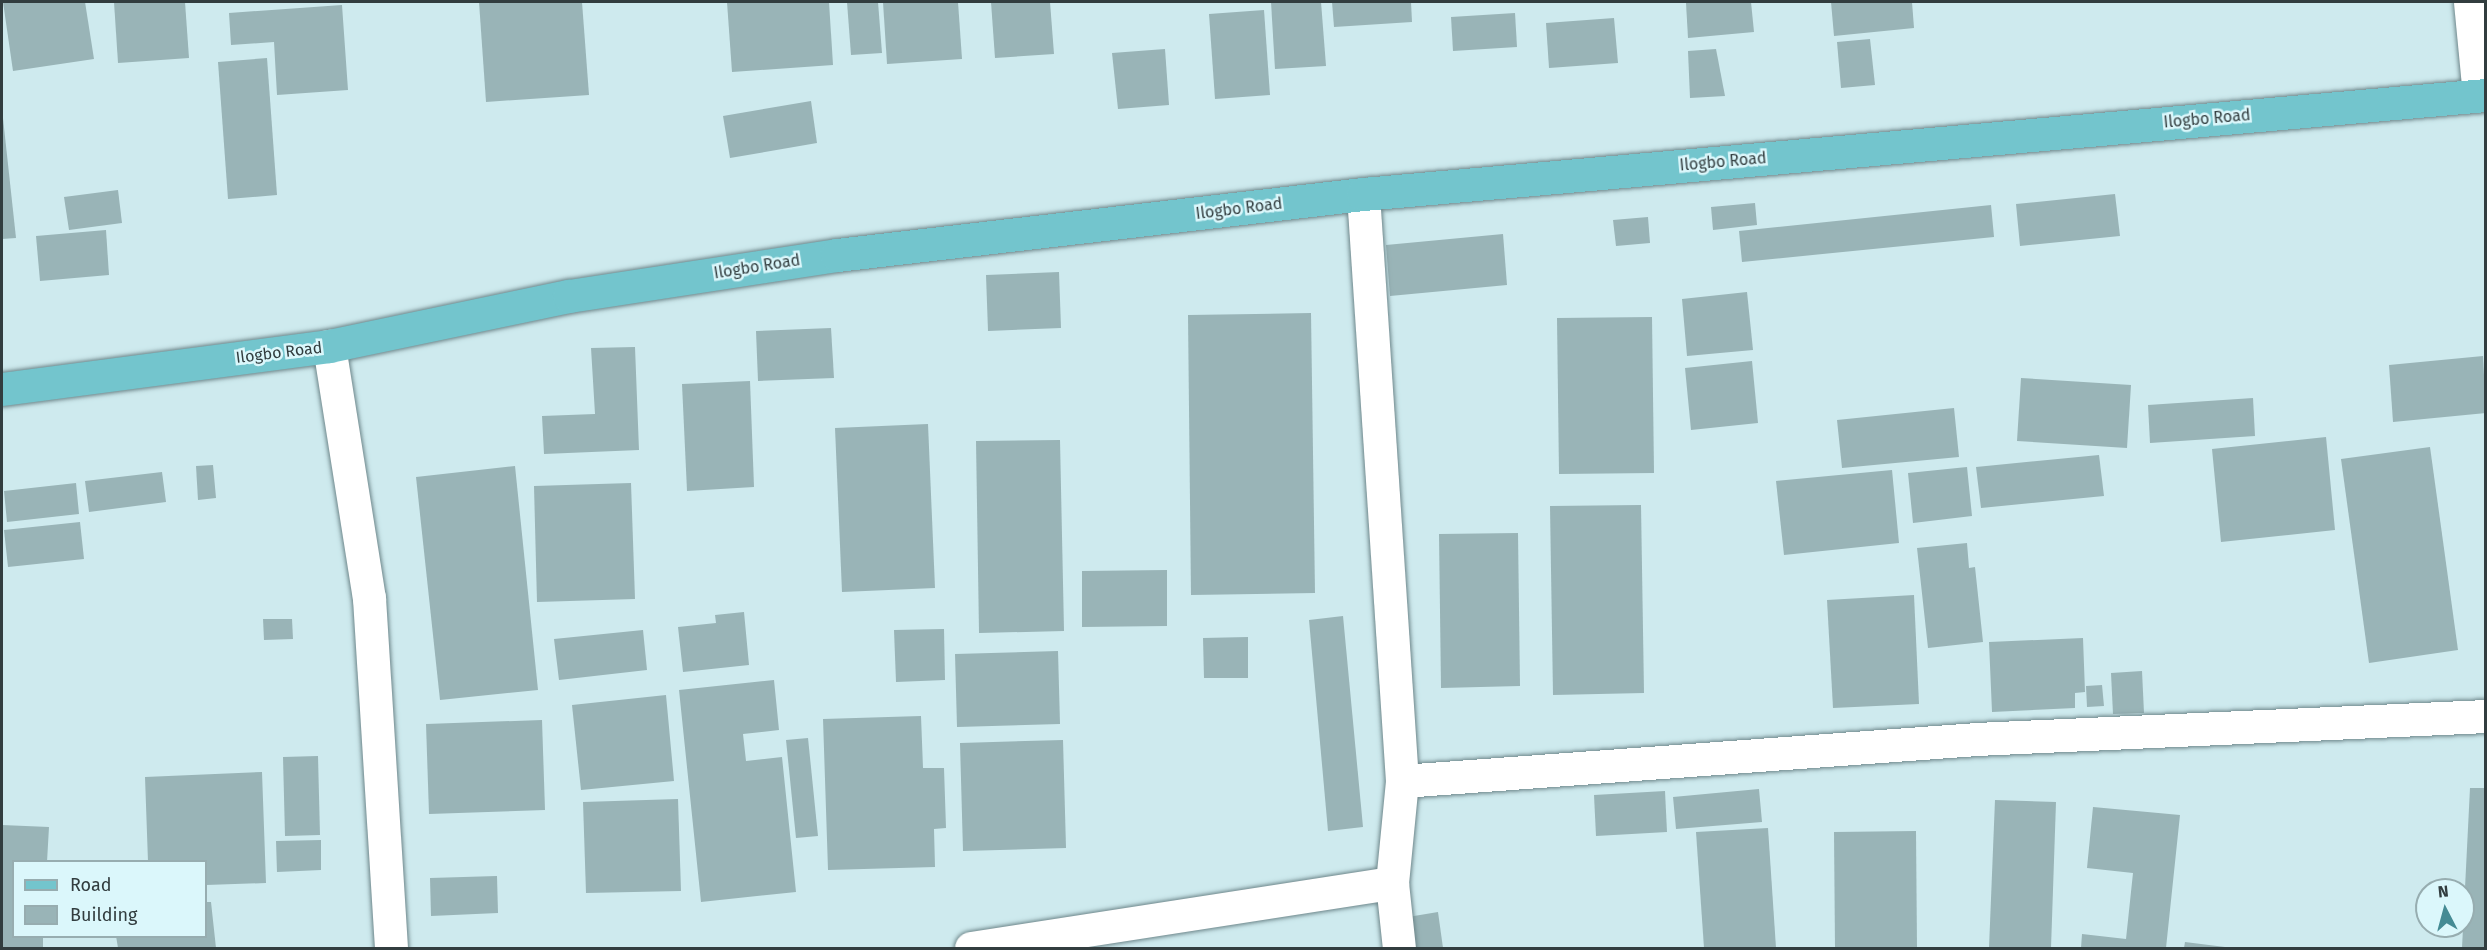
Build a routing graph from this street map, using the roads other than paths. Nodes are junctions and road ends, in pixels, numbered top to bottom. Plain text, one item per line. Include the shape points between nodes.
1 (2470, 2) edge
2 (2482, 95) edge
3 (1363, 194) junction
4 (329, 346) junction
5 (2, 389) edge
6 (2486, 716) edge
7 (1402, 781) junction
8 (1392, 883) junction
9 (391, 948) edge
10 (971, 948) edge
11 (1400, 948) edge

1 - 2 street
2 - 3 main road, Ilogbo Road
3 - 4 main road, Ilogbo Road via 837,255 569,296
3 - 7 street
4 - 5 main road, Ilogbo Road
4 - 9 street via 369,598
6 - 7 street via 1976,739
7 - 8 street
8 - 10 street
8 - 11 street

